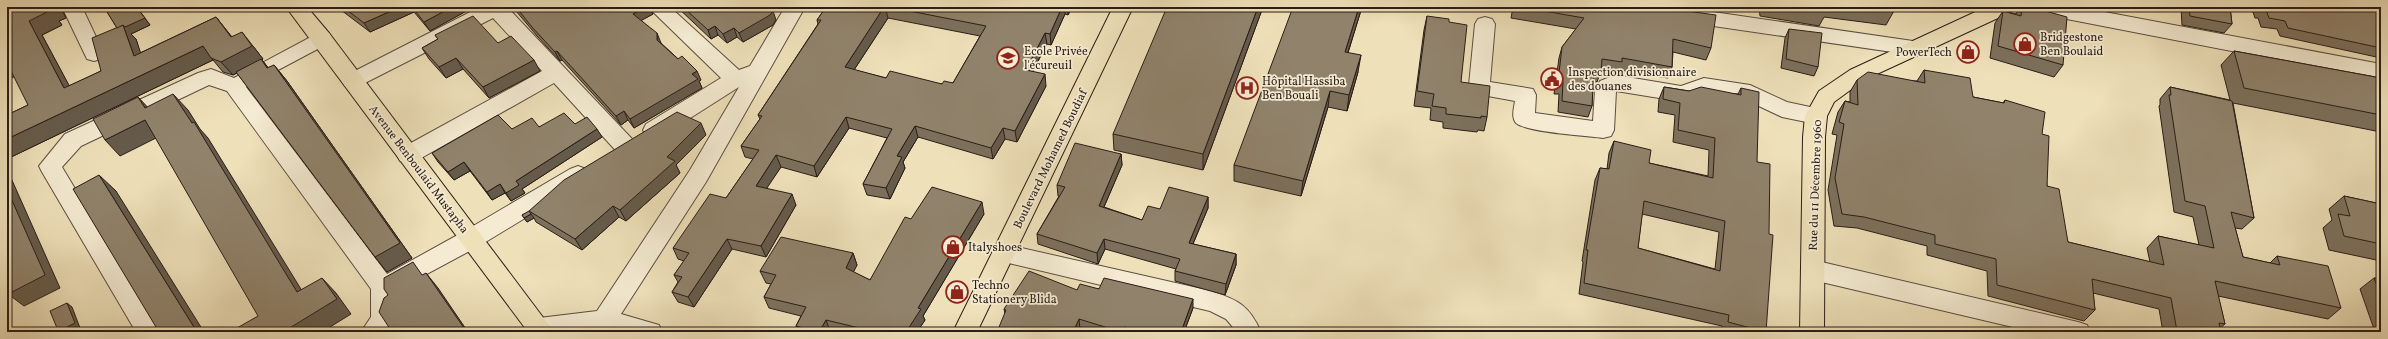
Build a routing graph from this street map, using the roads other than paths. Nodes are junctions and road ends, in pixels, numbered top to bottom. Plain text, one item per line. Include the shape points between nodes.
1 (72, 7) edge
2 (495, 7) edge
3 (658, 7) edge
4 (795, 7) edge
5 (1124, 7) edge
6 (1631, 7) edge
7 (2004, 7) edge
8 (2041, 7) edge
9 (301, 9) edge
10 (1485, 24) dead end
11 (322, 38) junction
12 (1913, 48) junction
13 (94, 54) edge
14 (757, 72) junction
15 (2381, 72) edge
16 (555, 73) junction
17 (735, 79) junction
18 (352, 81) junction
19 (234, 86) junction
20 (1816, 116) junction
21 (626, 147) junction
22 (408, 155) junction
23 (471, 239) junction
24 (1004, 253) junction
25 (1813, 270) junction
26 (383, 287) junction
27 (604, 320) junction
28 (540, 330) edge
29 (149, 332) edge
30 (373, 332) edge
31 (650, 332) edge
32 (965, 332) edge
33 (1249, 332) edge
34 (1812, 332) edge
35 (2078, 332) edge

1 - 13 street
2 - 16 street
2 - 18 street
3 - 17 street
4 - 14 street
5 - 24 main road, Boulevard Mohamed Boudiaf
6 - 12 street
7 - 12 main road, Rue du 11 Décembre 1960
8 - 15 street
9 - 11 main road, Avenue Benboulaid Mustapha
10 - 20 street via 1480,85 1484,89 1526,95 1524,117 1531,121 1603,130 1606,86 1615,83 1684,94 1694,88 1712,87 1750,93 1782,109
11 - 18 main road, Avenue Benboulaid Mustapha
11 - 19 street
12 - 20 main road, Rue du 11 Décembre 1960 via 1857,75 1826,97
14 - 17 street
14 - 27 street via 698,176
16 - 21 street
16 - 22 street
17 - 21 street
18 - 22 main road, Avenue Benboulaid Mustapha
19 - 26 street
19 - 29 street via 213,78 205,78 73,140 50,166
20 - 25 main road, Rue du 11 Décembre 1960
21 - 23 street
22 - 23 main road, Avenue Benboulaid Mustapha
23 - 26 street
23 - 28 main road, Avenue Benboulaid Mustapha
24 - 32 main road, Boulevard Mohamed Boudiaf
24 - 33 street via 1230,307 1244,320
25 - 34 main road, Rue du 11 Décembre 1960
25 - 35 street
26 - 30 street via 385,312 378,328
27 - 28 street
27 - 31 street

